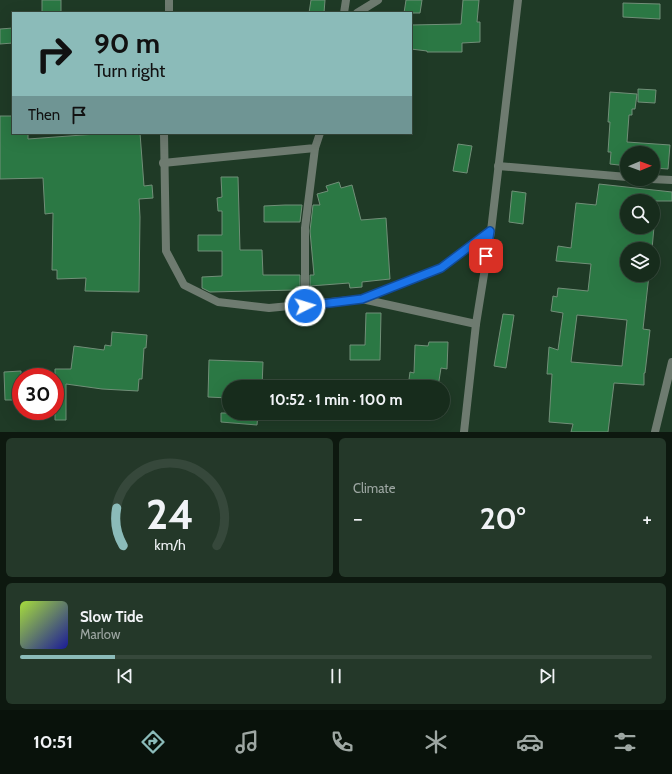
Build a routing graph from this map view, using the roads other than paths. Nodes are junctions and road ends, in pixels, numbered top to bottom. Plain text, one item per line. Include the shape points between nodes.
1 (169, 0) edge
2 (346, 0) edge
3 (378, 0) edge
4 (518, 0) edge
5 (169, 12) edge
6 (344, 12) edge
7 (359, 12) edge
8 (164, 134) edge
9 (320, 134) edge
10 (315, 148) junction
11 (164, 163) junction
12 (498, 166) junction
13 (620, 176) edge
14 (660, 179) edge
15 (672, 180) edge
16 (490, 231) junction
17 (362, 299) junction
18 (305, 306) junction
19 (476, 324) junction
20 (672, 362) edge
21 (464, 432) edge
22 (655, 432) edge

1 - 5 street
2 - 6 street
3 - 7 street
4 - 12 street
8 - 11 street
9 - 10 street
10 - 11 street
10 - 18 street via 305,228
11 - 18 street via 166,251 184,285 218,302 269,308
12 - 13 street
12 - 16 street
14 - 15 street
16 - 17 street via 441,268
16 - 19 street
17 - 18 street
17 - 19 street
19 - 21 street
20 - 22 street

